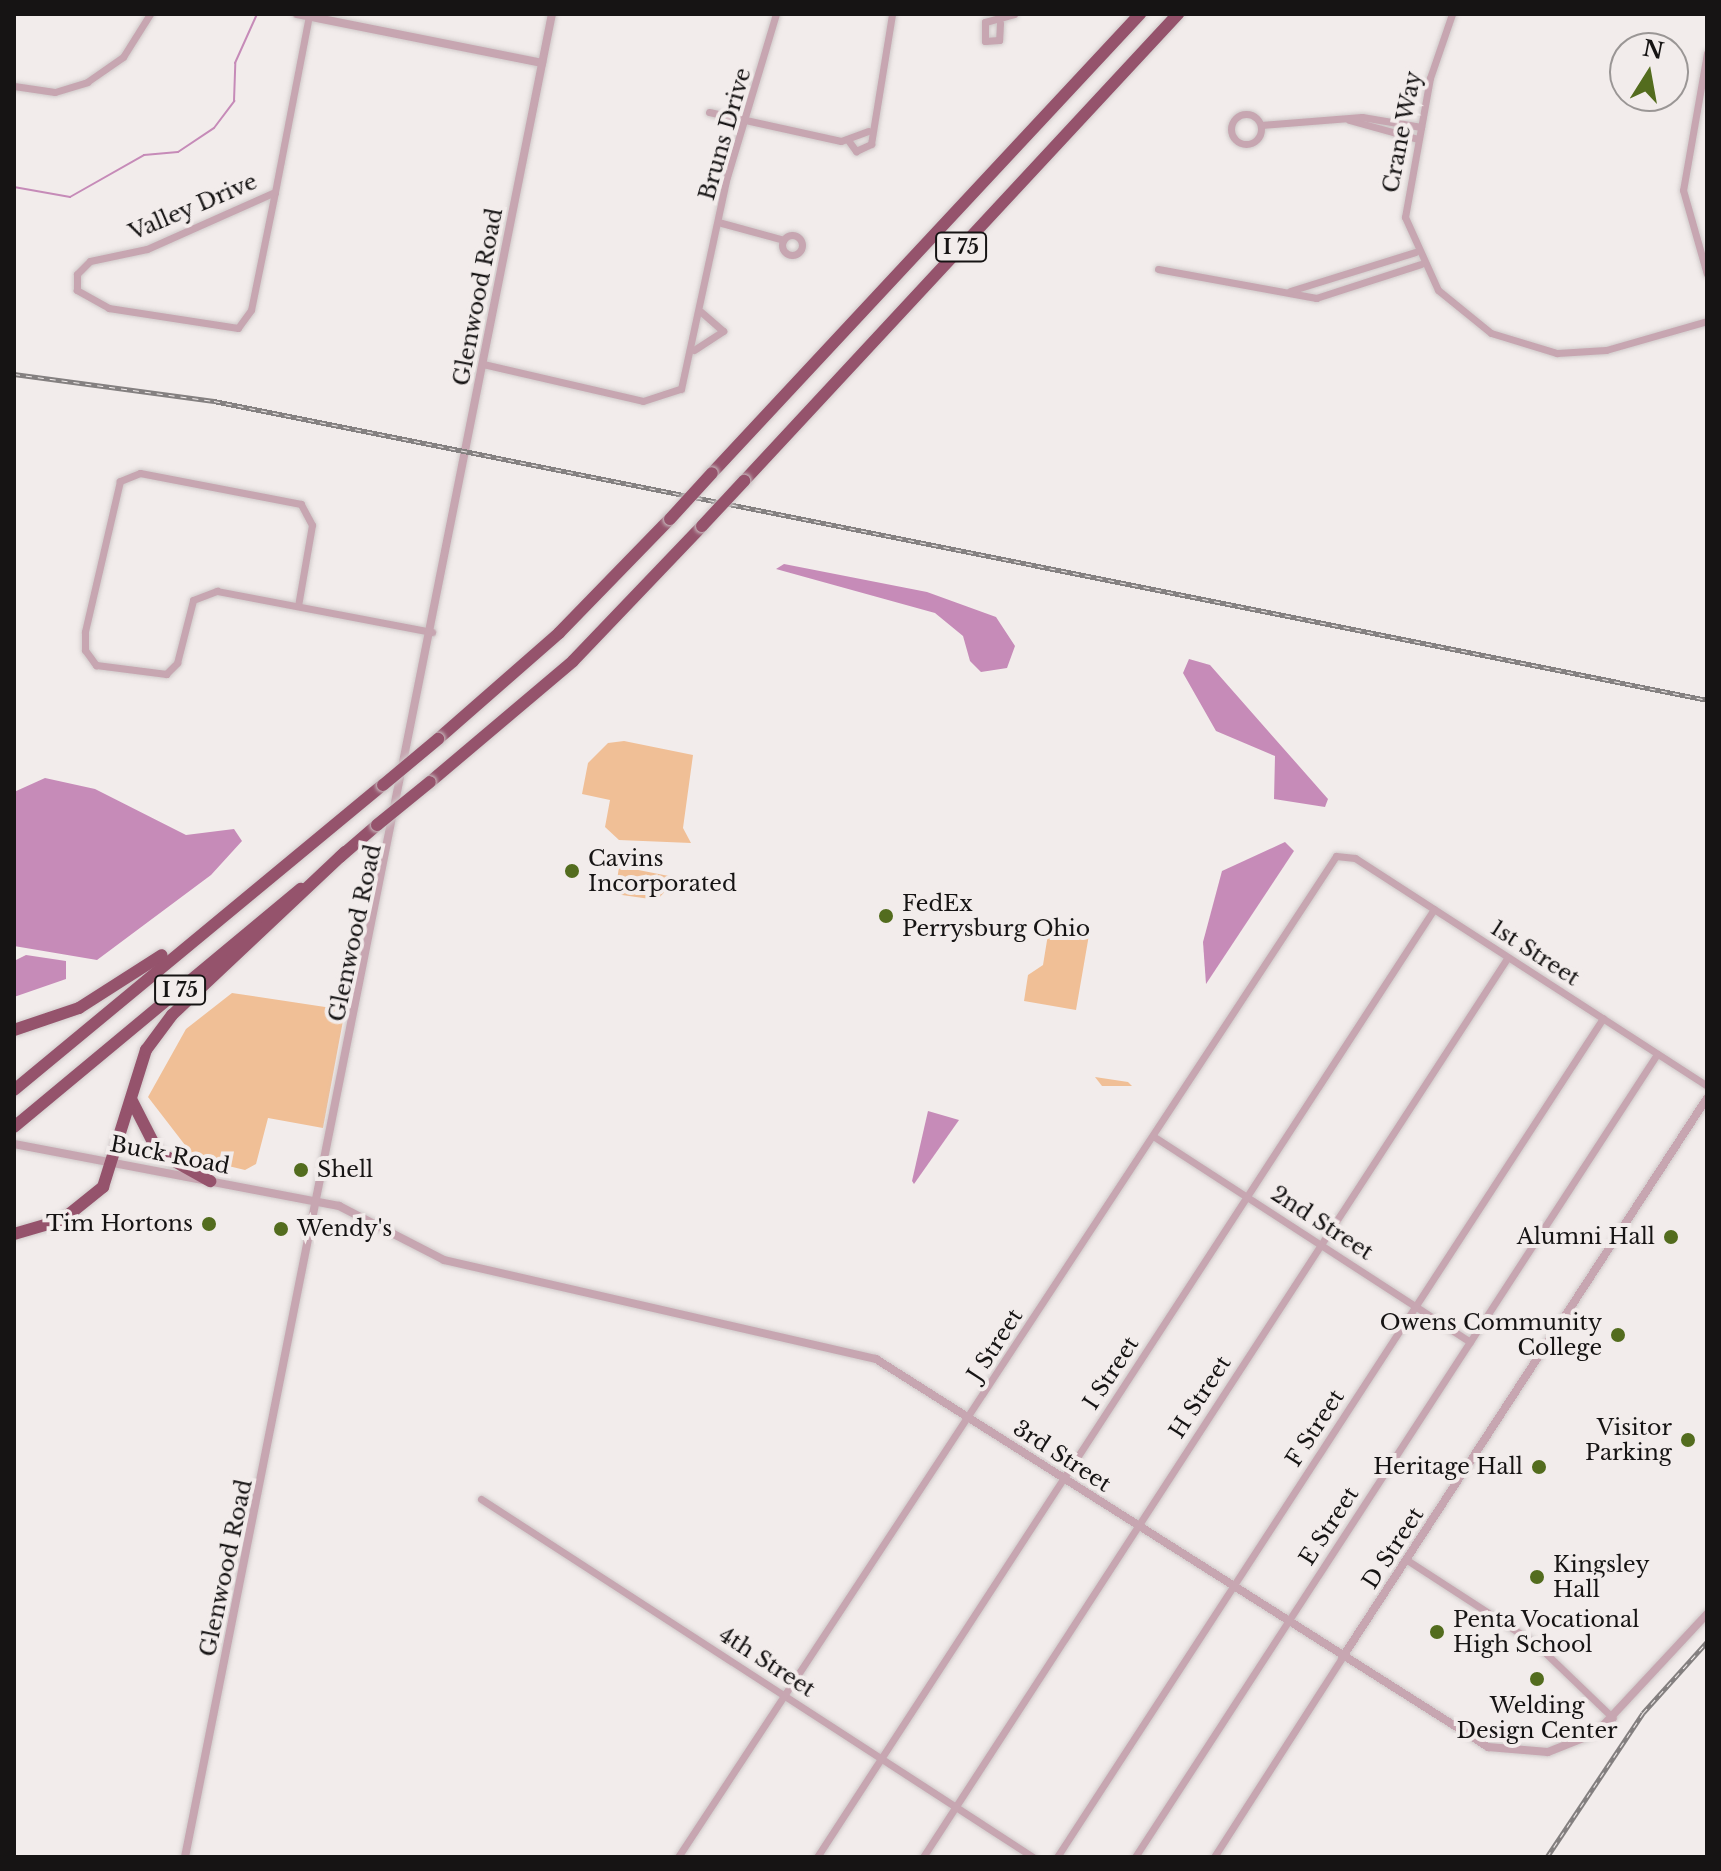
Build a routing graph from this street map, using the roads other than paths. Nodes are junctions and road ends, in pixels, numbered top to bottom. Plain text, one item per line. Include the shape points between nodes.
1 (150, 14) edge
2 (297, 14) edge
3 (552, 14) edge
4 (776, 14) edge
5 (892, 14) edge
6 (1014, 14) edge
7 (1140, 14) edge
8 (1178, 14) edge
9 (1452, 14) edge
10 (309, 16) junction
11 (1000, 23) dead end
12 (1707, 53) edge
13 (542, 63) junction
14 (14, 86) edge
15 (709, 112) dead end
16 (746, 120) junction
17 (1349, 120) junction
18 (1261, 125) junction
19 (1421, 127) junction
20 (868, 131) junction
21 (1418, 139) junction
22 (848, 140) junction
23 (275, 192) junction
24 (718, 222) junction
25 (784, 240) dead end
26 (1418, 258) junction
27 (1158, 269) dead end
28 (1707, 274) edge
29 (1280, 292) junction
30 (701, 312) junction
31 (1707, 321) edge
32 (694, 350) junction
33 (483, 364) junction
34 (298, 606) junction
35 (432, 632) junction
36 (345, 852) junction
37 (1342, 855) joint
38 (1434, 909) junction
39 (202, 930) junction
40 (1508, 957) junction
41 (1603, 1018) junction
42 (14, 1030) edge
43 (1657, 1054) junction
44 (1707, 1086) edge
45 (14, 1090) edge
46 (131, 1090) junction
47 (1707, 1098) edge
48 (14, 1127) edge
49 (1153, 1136) junction
50 (14, 1144) edge
51 (113, 1163) junction
52 (210, 1181) junction
53 (1247, 1196) junction
54 (319, 1202) junction
55 (14, 1234) edge
56 (1321, 1244) junction
57 (1415, 1306) junction
58 (1470, 1342) junction
59 (970, 1417) junction
60 (1064, 1478) junction
61 (481, 1499) dead end
62 (1138, 1526) junction
63 (1407, 1560) junction
64 (1232, 1587) junction
65 (1707, 1614) edge
66 (1287, 1623) junction
67 (1342, 1658) junction
68 (788, 1697) junction
69 (1613, 1718) junction
70 (882, 1758) junction
71 (956, 1807) junction
72 (185, 1857) edge
73 (678, 1857) edge
74 (817, 1857) edge
75 (923, 1857) edge
76 (1033, 1857) edge
77 (1057, 1857) edge
78 (1135, 1857) edge
79 (1214, 1857) edge

1 - 14 street via 128,51 87,82 55,92
2 - 10 street
3 - 13 street, Glenwood Road
4 - 16 street, Bruns Drive
5 - 20 street
6 - 11 street
7 - 39 highway, I 75, bridge via 559,633 383,785
8 - 36 highway, I 75, bridge via 573,661
9 - 19 street, Crane Way
10 - 13 street
10 - 23 street, Valley Drive
12 - 28 street via 1683,190
13 - 33 street, Glenwood Road
15 - 16 street
16 - 22 street
16 - 24 street, Bruns Drive
17 - 18 street
17 - 19 street
17 - 21 street
18 - 18 street via 1243,114 1231,132 1248,145 1260,137
19 - 21 street, Crane Way
20 - 22 street
20 - 22 street via 871,144 863,152
21 - 26 street, Crane Way via 1405,217
23 - 23 street, Valley Drive via 147,249 90,261 77,274 77,290 109,308 238,328 251,310
24 - 25 street
24 - 30 street, Bruns Drive
26 - 29 street via 1327,285
26 - 29 street via 1331,296
26 - 31 street via 1476,324 1541,351 1606,350
27 - 29 street
30 - 32 street, Bruns Drive
30 - 32 street, Bruns Drive via 723,331
32 - 33 street, Bruns Drive via 681,389 653,402
33 - 35 street, Glenwood Road
34 - 34 street via 204,593 193,600 177,663 166,674 96,665 85,650 113,493 126,475 301,504 312,525
34 - 35 street
35 - 54 street, Glenwood Road
36 - 46 highway via 172,1015 146,1050
36 - 48 highway, I 75
37 - 38 street, 1st Street
37 - 49 street, J Street
38 - 40 street, 1st Street
38 - 53 street, I Street
39 - 42 highway via 79,1008
39 - 45 highway, I 75
40 - 41 street, 1st Street
40 - 56 street, H Street
41 - 43 street, 1st Street
41 - 57 street, F Street
43 - 44 street, 1st Street
43 - 58 street, E Street
46 - 51 highway
46 - 52 highway via 133,1115 150,1143
47 - 63 street, D Street
49 - 53 street, 2nd Street
49 - 59 street, J Street
50 - 51 street, Buck Road
51 - 52 street, Buck Road
51 - 55 highway via 103,1187 62,1220
52 - 54 street, Buck Road
53 - 56 street, 2nd Street
53 - 60 street, I Street
54 - 59 street, 3rd Street via 363,1214 444,1260 876,1359
54 - 72 street, Glenwood Road
56 - 57 street, 2nd Street
56 - 62 street, H Street
57 - 58 street, 2nd Street
57 - 64 street, F Street
58 - 66 street, E Street
59 - 60 street, 3rd Street
59 - 68 street, J Street
60 - 62 street, 3rd Street
60 - 70 street, I Street
61 - 68 street, 4th Street
62 - 64 street, 3rd Street
62 - 71 street, H Street
63 - 67 street, D Street
63 - 69 street via 1535,1643
64 - 66 street, 3rd Street
64 - 77 street, F Street
65 - 69 street, 3rd Street
66 - 67 street, 3rd Street
66 - 78 street, E Street
67 - 69 street, 3rd Street via 1463,1737 1499,1750 1559,1749
67 - 79 street, D Street
68 - 70 street, 4th Street
68 - 73 street, J Street
70 - 71 street, 4th Street
70 - 74 street, I Street
71 - 75 street, H Street
71 - 76 street, 4th Street

